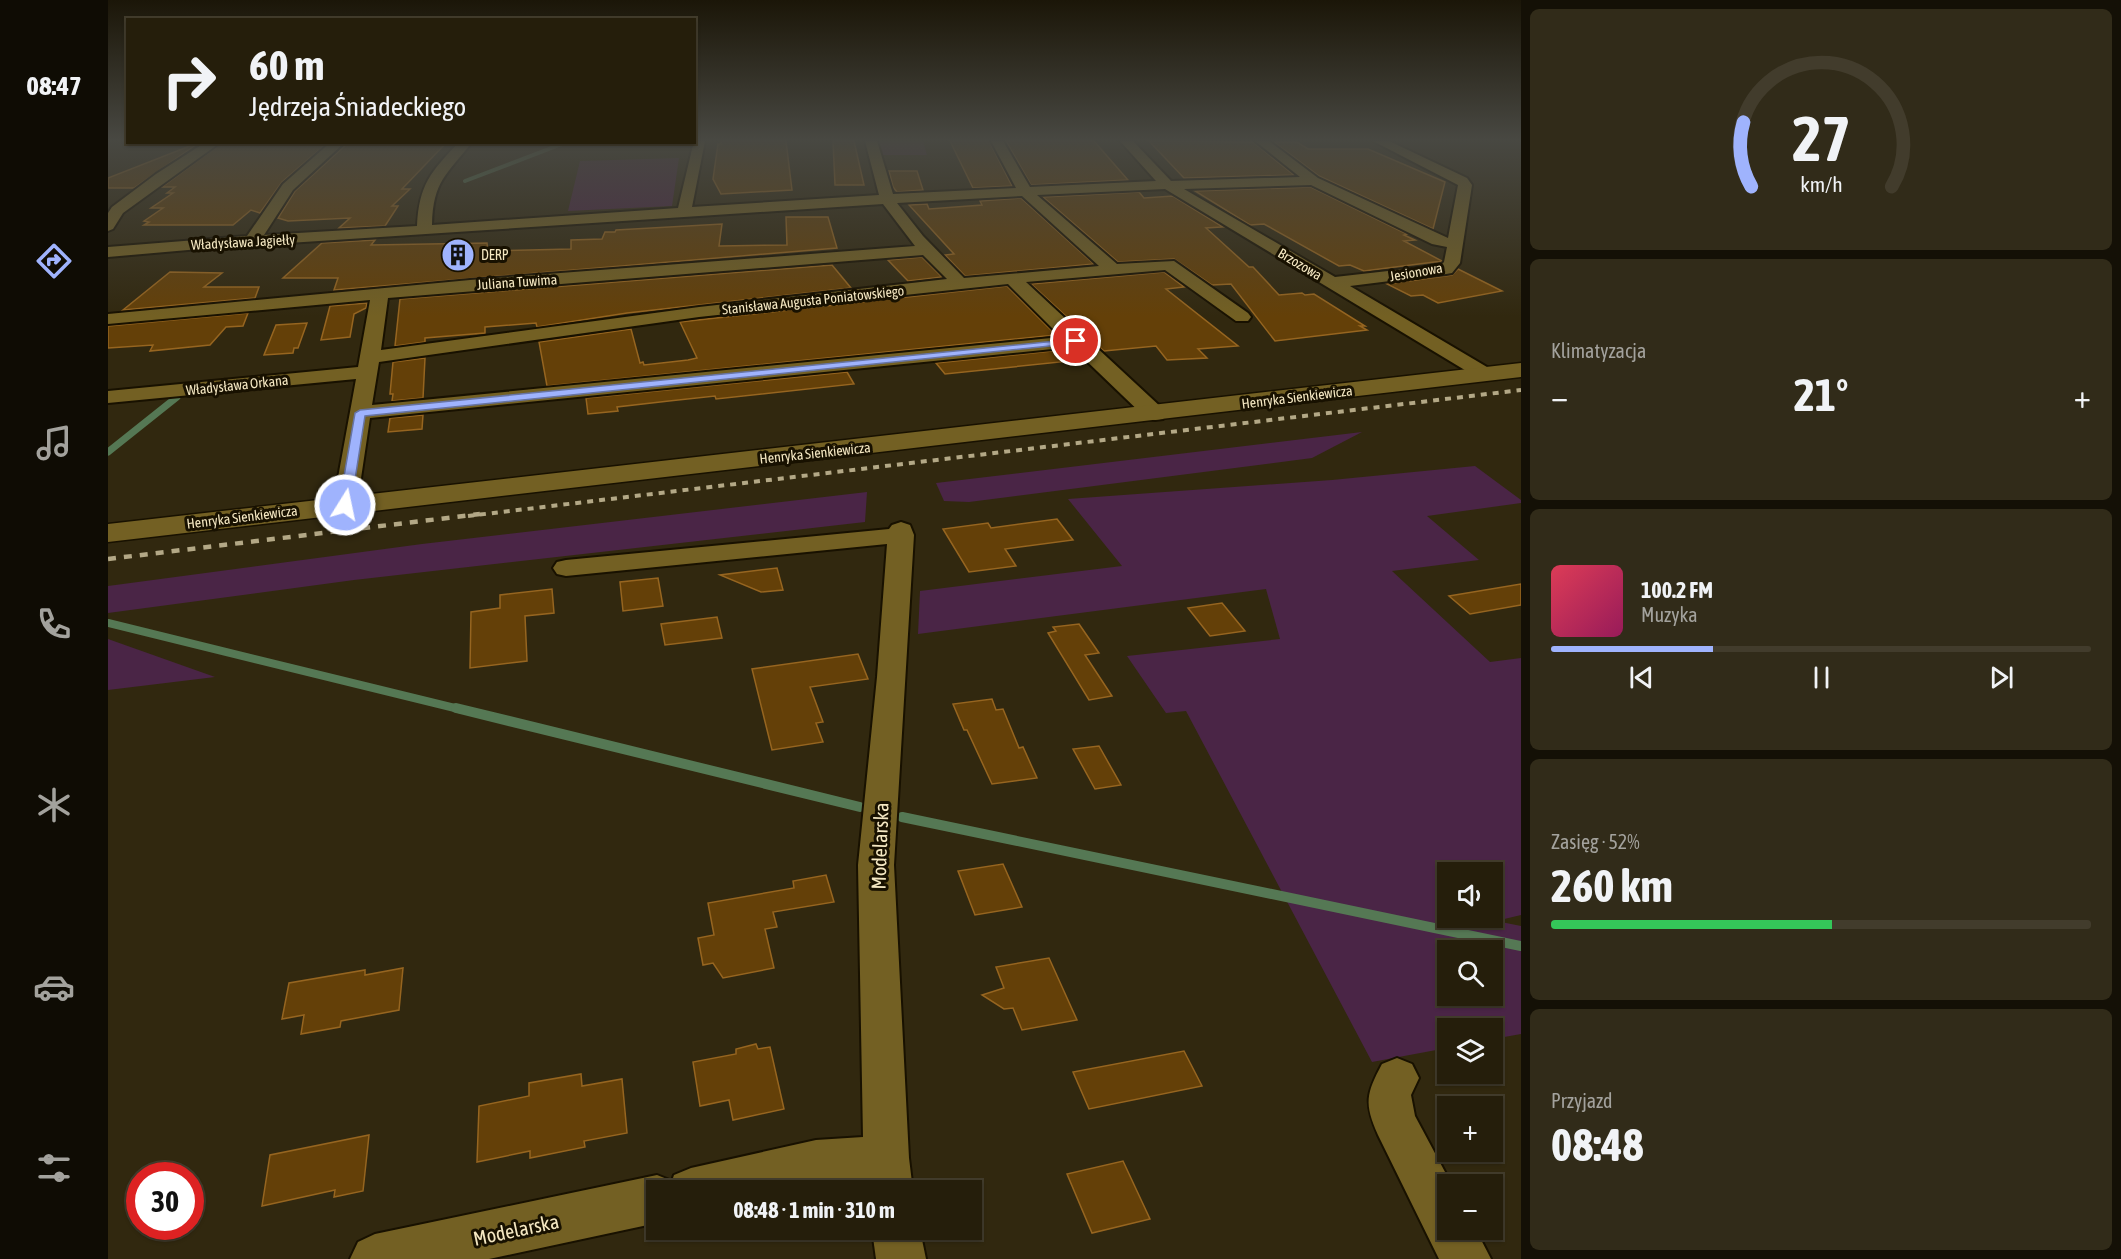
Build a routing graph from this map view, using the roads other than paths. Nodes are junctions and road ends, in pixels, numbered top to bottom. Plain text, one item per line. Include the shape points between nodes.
1 (888, 199) edge
2 (131, 200) edge
3 (278, 200) edge
4 (427, 200) edge
5 (687, 200) edge
6 (877, 200) edge
7 (1037, 200) edge
8 (1193, 200) edge
9 (1351, 200) edge
10 (1462, 200) edge
11 (684, 213) junction
12 (108, 226) edge
13 (424, 230) junction
14 (251, 241) junction
15 (1455, 244) junction
16 (927, 250) junction
17 (108, 252) edge
18 (1113, 270) junction
19 (1013, 279) junction
20 (960, 283) junction
21 (1332, 283) junction
22 (380, 295) junction
23 (1242, 317) dead end
24 (108, 319) edge
25 (1076, 341) junction
26 (368, 364) junction
27 (1521, 370) edge
28 (1485, 374) junction
29 (108, 397) edge
30 (360, 413) junction
31 (1155, 414) junction
32 (345, 505) junction
33 (108, 533) edge
34 (566, 568) dead end
35 (1397, 1078) dead end
36 (888, 1174) edge
37 (738, 1180) edge
38 (646, 1201) edge
39 (1437, 1206) edge
40 (898, 1240) edge
41 (1455, 1240) edge
42 (375, 1259) edge
43 (901, 1259) edge
44 (1466, 1259) edge

1 - 16 street
2 - 12 street via 117,210
3 - 14 street
4 - 13 street
5 - 11 street
6 - 11 street, Władysława Jagiełły
7 - 18 street
8 - 21 street, Brzozowa
9 - 15 street via 1438,241
10 - 15 street, Jesionowa
11 - 13 street, Władysława Jagiełły
13 - 14 street, Władysława Jagiełły
14 - 17 street, Władysława Jagiełły
15 - 21 street, Jesionowa via 1452,263 1446,269
16 - 20 street
16 - 22 street, Juliana Tuwima
18 - 19 street, Stanisława Augusta Poniatowskiego
18 - 23 street, Stanisława Augusta Poniatowskiego via 1168,265
19 - 20 street, Stanisława Augusta Poniatowskiego
19 - 25 street
20 - 26 street, Stanisława Augusta Poniatowskiego via 699,312
21 - 28 street, Brzozowa
22 - 24 street, Juliana Tuwima
22 - 26 street
25 - 30 street
25 - 31 street
26 - 29 street, Władysława Orkana
26 - 30 street
27 - 28 main road, Henryka Sienkiewicza
28 - 31 main road, Henryka Sienkiewicza
30 - 32 street
31 - 32 main road, Henryka Sienkiewicza
32 - 33 main road, Henryka Sienkiewicza
34 - 36 street, Modelarska via 901,532 876,865
35 - 39 street via 1389,1094 1394,1120
36 - 37 street, Modelarska via 816,1162
38 - 42 street, Modelarska
40 - 43 street
41 - 44 street

